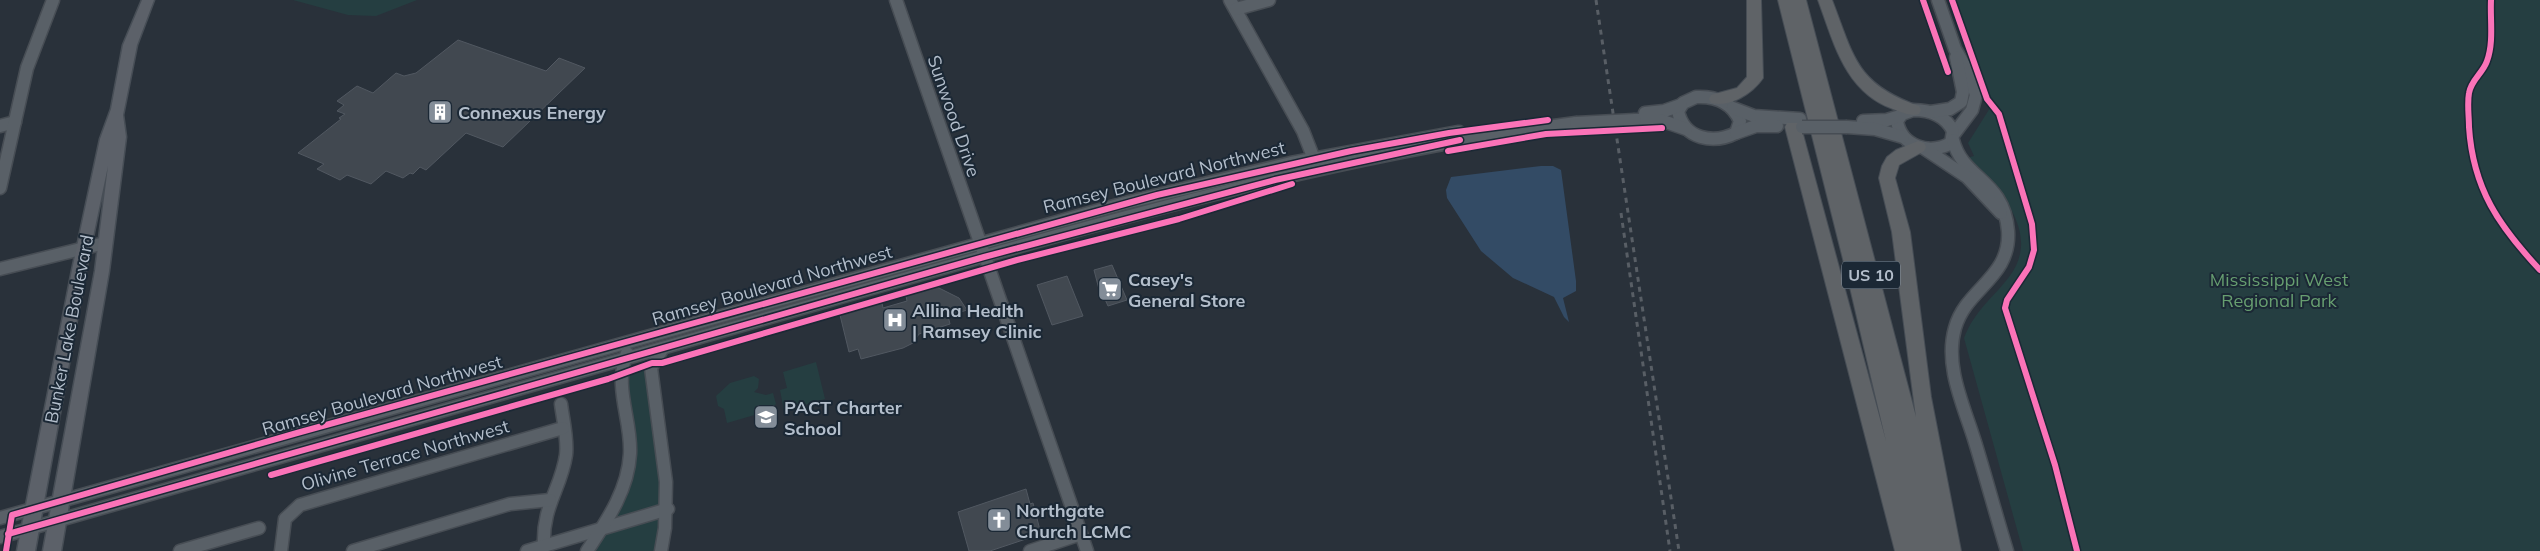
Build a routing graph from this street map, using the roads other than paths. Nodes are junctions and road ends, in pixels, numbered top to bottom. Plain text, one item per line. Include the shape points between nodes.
1 (53, 0) edge
2 (148, 0) edge
3 (896, 0) edge
4 (1269, 0) edge
5 (1754, 0) edge
6 (1785, 0) edge
7 (1798, 0) edge
8 (1825, 0) edge
9 (1938, 0) edge
10 (1233, 5) edge
11 (1955, 49) junction
12 (1717, 99) junction
13 (1681, 105) junction
14 (1733, 108) junction
15 (118, 109) junction
16 (1931, 112) junction
17 (1906, 113) junction
18 (1635, 117) junction
19 (1576, 120) junction
20 (15, 122) junction
21 (1798, 124) junction
22 (1846, 124) junction
23 (0, 126) edge
24 (1686, 129) junction
25 (1736, 133) junction
26 (1903, 137) junction
27 (1953, 138) junction
28 (1921, 147) junction
29 (1314, 159) junction
30 (0, 188) edge
31 (2005, 219) junction
32 (980, 242) junction
33 (105, 244) junction
34 (84, 248) junction
35 (984, 257) junction
36 (0, 269) edge
37 (802, 292) junction
38 (664, 348) junction
39 (623, 360) junction
40 (561, 404) dead end
41 (563, 428) junction
42 (550, 500) junction
43 (61, 501) junction
44 (34, 508) junction
45 (668, 508) junction
46 (0, 518) edge
47 (58, 520) junction
48 (30, 528) junction
49 (259, 528) dead end
50 (602, 528) junction
51 (1081, 534) junction
52 (0, 536) edge
53 (281, 545) edge
54 (544, 546) junction
55 (377, 548) edge
56 (26, 551) edge
57 (52, 551) edge
58 (180, 551) edge
59 (353, 551) edge
60 (527, 551) edge
61 (587, 551) edge
62 (661, 551) edge
63 (1030, 551) edge
64 (1087, 551) edge
65 (1905, 551) edge
66 (1921, 551) edge
67 (1940, 551) edge
68 (1951, 551) edge
69 (2007, 551) edge

1 - 20 street via 30,54
2 - 15 main road, Bunker Lake Boulevard via 130,45
3 - 32 street, Sunwood Drive
4 - 10 street
5 - 12 highway via 1755,78 1742,92
6 - 66 highway, US 10 via 1857,280
7 - 67 highway, US 10 via 1871,272
8 - 17 highway via 1846,56 1859,79 1882,99
9 - 11 street
10 - 29 street via 1299,123
11 - 16 street via 1964,97 1957,106
11 - 27 street via 1970,75 1976,95 1972,110
12 - 13 street via 1696,97
12 - 14 street
13 - 18 street, Ramsey Boulevard Northwest
13 - 24 street via 1678,118
14 - 21 street via 1754,116
14 - 25 street via 1740,121
15 - 33 main road, Bunker Lake Boulevard via 119,137
15 - 34 main road, Bunker Lake Boulevard via 107,139
16 - 17 street
16 - 27 street via 1947,122
17 - 22 street via 1880,121
17 - 26 street via 1897,127
18 - 19 street, Ramsey Boulevard Northwest, bridge
18 - 24 street, Ramsey Boulevard Northwest via 1660,120
19 - 29 street, Ramsey Boulevard Northwest via 1439,135
19 - 35 street, Ramsey Boulevard Northwest via 1484,135 1322,169
20 - 23 street
20 - 30 street
21 - 22 street, bridge
21 - 25 street via 1760,126
21 - 65 highway
22 - 26 street
24 - 25 street via 1710,140
26 - 28 street
27 - 28 street via 1942,148
27 - 31 street via 1959,156 1996,193
28 - 31 street via 1970,178
28 - 68 highway via 1904,152 1893,160 1887,178 1901,232 1922,397
29 - 32 street, Ramsey Boulevard Northwest via 1230,176
31 - 69 street via 2008,243 2003,263 1998,273 1965,306 1955,326 1952,342 1957,381
32 - 35 street, Sunwood Drive
32 - 37 street, Ramsey Boulevard Northwest
33 - 34 street
33 - 43 main road, Bunker Lake Boulevard
34 - 36 street
34 - 44 main road, Bunker Lake Boulevard
35 - 38 street, Ramsey Boulevard Northwest
35 - 51 street, Sunwood Drive
37 - 39 street via 788,303 638,345 630,349
37 - 43 street, Ramsey Boulevard Northwest
38 - 39 street, Ramsey Boulevard Northwest
38 - 45 street via 651,368
39 - 47 street, Ramsey Boulevard Northwest
39 - 50 street via 621,374 630,454 616,507
40 - 41 street
41 - 42 street via 566,454
41 - 53 street, Olivine Terrace Northwest via 300,505 288,512 283,521
42 - 54 street via 542,529
42 - 55 street via 510,504
43 - 44 street, Ramsey Boulevard Northwest
43 - 47 main road, Bunker Lake Boulevard
44 - 46 street, Ramsey Boulevard Northwest
44 - 48 main road, Bunker Lake Boulevard
45 - 50 street
45 - 62 street
47 - 48 street, Ramsey Boulevard Northwest
47 - 57 main road, Bunker Lake Boulevard
48 - 52 street, Ramsey Boulevard Northwest
48 - 56 main road, Bunker Lake Boulevard
49 - 58 street
50 - 54 street
50 - 61 street
51 - 63 street
51 - 64 street, Sunwood Drive
54 - 60 street
55 - 59 street

